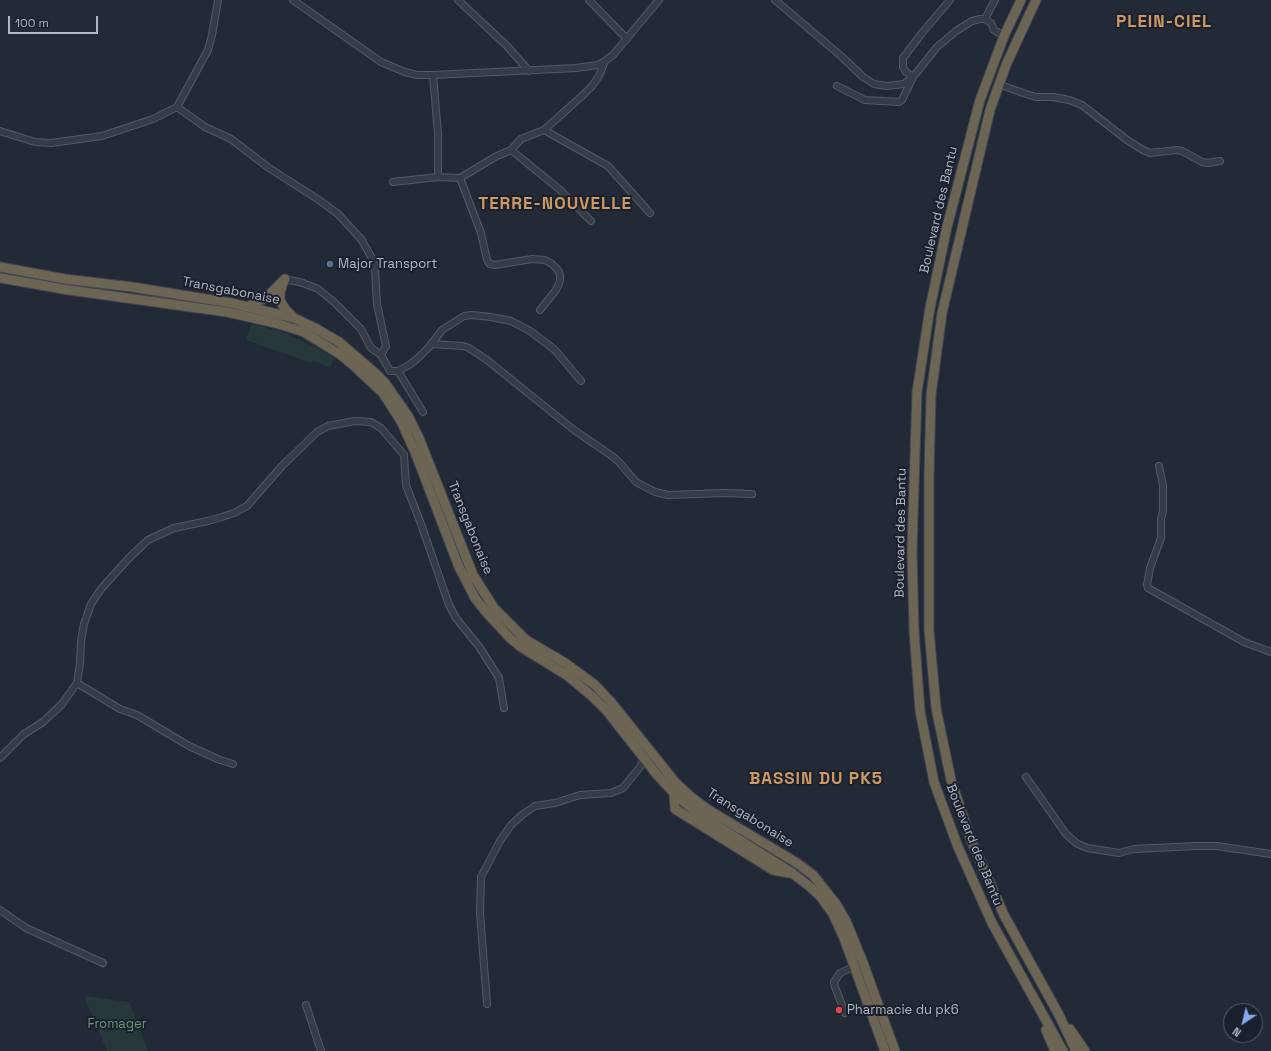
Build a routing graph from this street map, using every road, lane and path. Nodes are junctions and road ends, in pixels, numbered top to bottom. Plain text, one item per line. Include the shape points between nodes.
1 (218, 0) edge
2 (293, 0) edge
3 (458, 0) edge
4 (589, 0) edge
5 (659, 0) edge
6 (775, 0) edge
7 (950, 0) edge
8 (995, 0) edge
9 (1021, 0) edge
10 (1036, 0) edge
11 (985, 19) junction
12 (1004, 36) junction
13 (627, 39) junction
14 (606, 61) junction
15 (528, 70) junction
16 (433, 75) junction
17 (913, 77) junction
18 (998, 84) junction
19 (837, 86) dead end
20 (177, 107) junction
21 (544, 130) junction
22 (0, 131) edge
23 (511, 150) junction
24 (1220, 161) dead end
25 (438, 177) junction
26 (460, 178) junction
27 (394, 182) dead end
28 (650, 213) dead end
29 (592, 221) dead end
30 (0, 267) edge
31 (0, 278) edge
32 (285, 279) junction
33 (249, 306) junction
34 (540, 310) dead end
35 (294, 318) junction
36 (432, 344) junction
37 (381, 355) junction
38 (398, 371) junction
39 (581, 381) dead end
40 (423, 412) dead end
41 (415, 452) junction
42 (404, 455) junction
43 (1159, 466) dead end
44 (752, 494) dead end
45 (1271, 652) edge
46 (77, 683) junction
47 (504, 708) dead end
48 (0, 758) edge
49 (644, 758) junction
50 (233, 764) dead end
51 (1026, 777) dead end
52 (1271, 854) edge
53 (0, 910) edge
54 (103, 963) dead end
55 (855, 966) junction
56 (1034, 999) junction
57 (487, 1004) dead end
58 (306, 1005) dead end
59 (845, 1013) dead end
60 (1059, 1015) junction
61 (321, 1051) edge
62 (885, 1051) edge
63 (895, 1051) edge
64 (1055, 1051) edge
65 (1063, 1051) edge
66 (1076, 1051) edge
67 (1085, 1051) edge

1 - 20 street via 208,50
2 - 16 street via 382,62 405,72
3 - 15 street via 507,46
4 - 13 street
5 - 13 street
6 - 17 street via 874,84 904,84
7 - 17 street via 903,58 903,67
8 - 11 street
9 - 12 highway, Boulevard des Bantu
10 - 18 highway, Boulevard des Bantu
11 - 12 street via 991,23 994,30
11 - 17 street via 972,21 956,31 937,47
12 - 56 highway, Boulevard des Bantu via 980,100 947,227 930,308 917,392 912,550 914,630 920,710 934,782 958,847 992,923
13 - 14 street
14 - 15 street via 590,66
14 - 21 street via 592,86
15 - 16 street
16 - 25 street via 438,134
17 - 19 street via 899,102 866,100
18 - 24 street via 1036,97 1053,97 1082,104 1127,140 1150,153 1176,150 1202,162
18 - 60 highway, Boulevard des Bantu via 975,170 942,314 931,395 929,630 936,708 950,780 971,840 1004,915
20 - 22 street via 153,119 102,136 51,143 35,142
20 - 37 street via 205,127 231,139 269,168 319,200 338,214 361,238 373,260 375,270 377,304 386,346
21 - 23 street via 521,139
21 - 28 street via 608,166
23 - 26 street
23 - 29 street via 559,189
25 - 26 street
25 - 27 street
26 - 34 street via 490,264 545,260 558,270 560,281 556,290
30 - 33 highway, Transgabonaise
31 - 41 highway, Transgabonaise via 227,312 304,332 347,360 383,393
32 - 33 highway via 262,300
32 - 35 highway via 280,301
32 - 37 street via 318,289 334,301 361,329 372,348
33 - 35 highway, Transgabonaise
35 - 63 highway, Transgabonaise via 339,342 385,383 401,404 419,438 473,574 504,619 526,640 565,663 595,685 675,782 690,796 797,863 813,875 828,893 846,921
36 - 38 street via 417,359
36 - 39 street via 442,330 464,316 511,321 530,331 555,350
36 - 44 street via 469,348 574,430 612,456 636,482 655,492 668,495
37 - 38 street via 390,371
38 - 40 street
41 - 42 street
41 - 49 highway, Transgabonaise via 459,567 475,598 510,638 562,671 586,690 607,711
42 - 46 street via 381,428 371,422 355,421 328,426 307,441 248,506 222,517 174,528 148,540 101,589 91,604 82,635
42 - 47 street via 406,485 446,600 499,678
43 - 45 street via 1164,511 1161,519 1161,538 1150,568 1148,588 1244,642
46 - 48 street via 62,704 43,722 24,734
46 - 50 street via 189,746
49 - 55 highway, Transgabonaise via 674,793 705,818 792,873 821,897 833,914
49 - 57 street via 623,788 611,793 580,795 535,806 511,825 500,841 481,877 480,913
51 - 52 street via 1066,834 1087,848 1119,853 1217,846
53 - 54 street via 26,928
55 - 59 street via 840,973 834,982
55 - 62 highway, Transgabonaise
56 - 64 highway
56 - 65 highway, Boulevard des Bantu
58 - 61 street
60 - 66 highway, Boulevard des Bantu
60 - 67 highway

